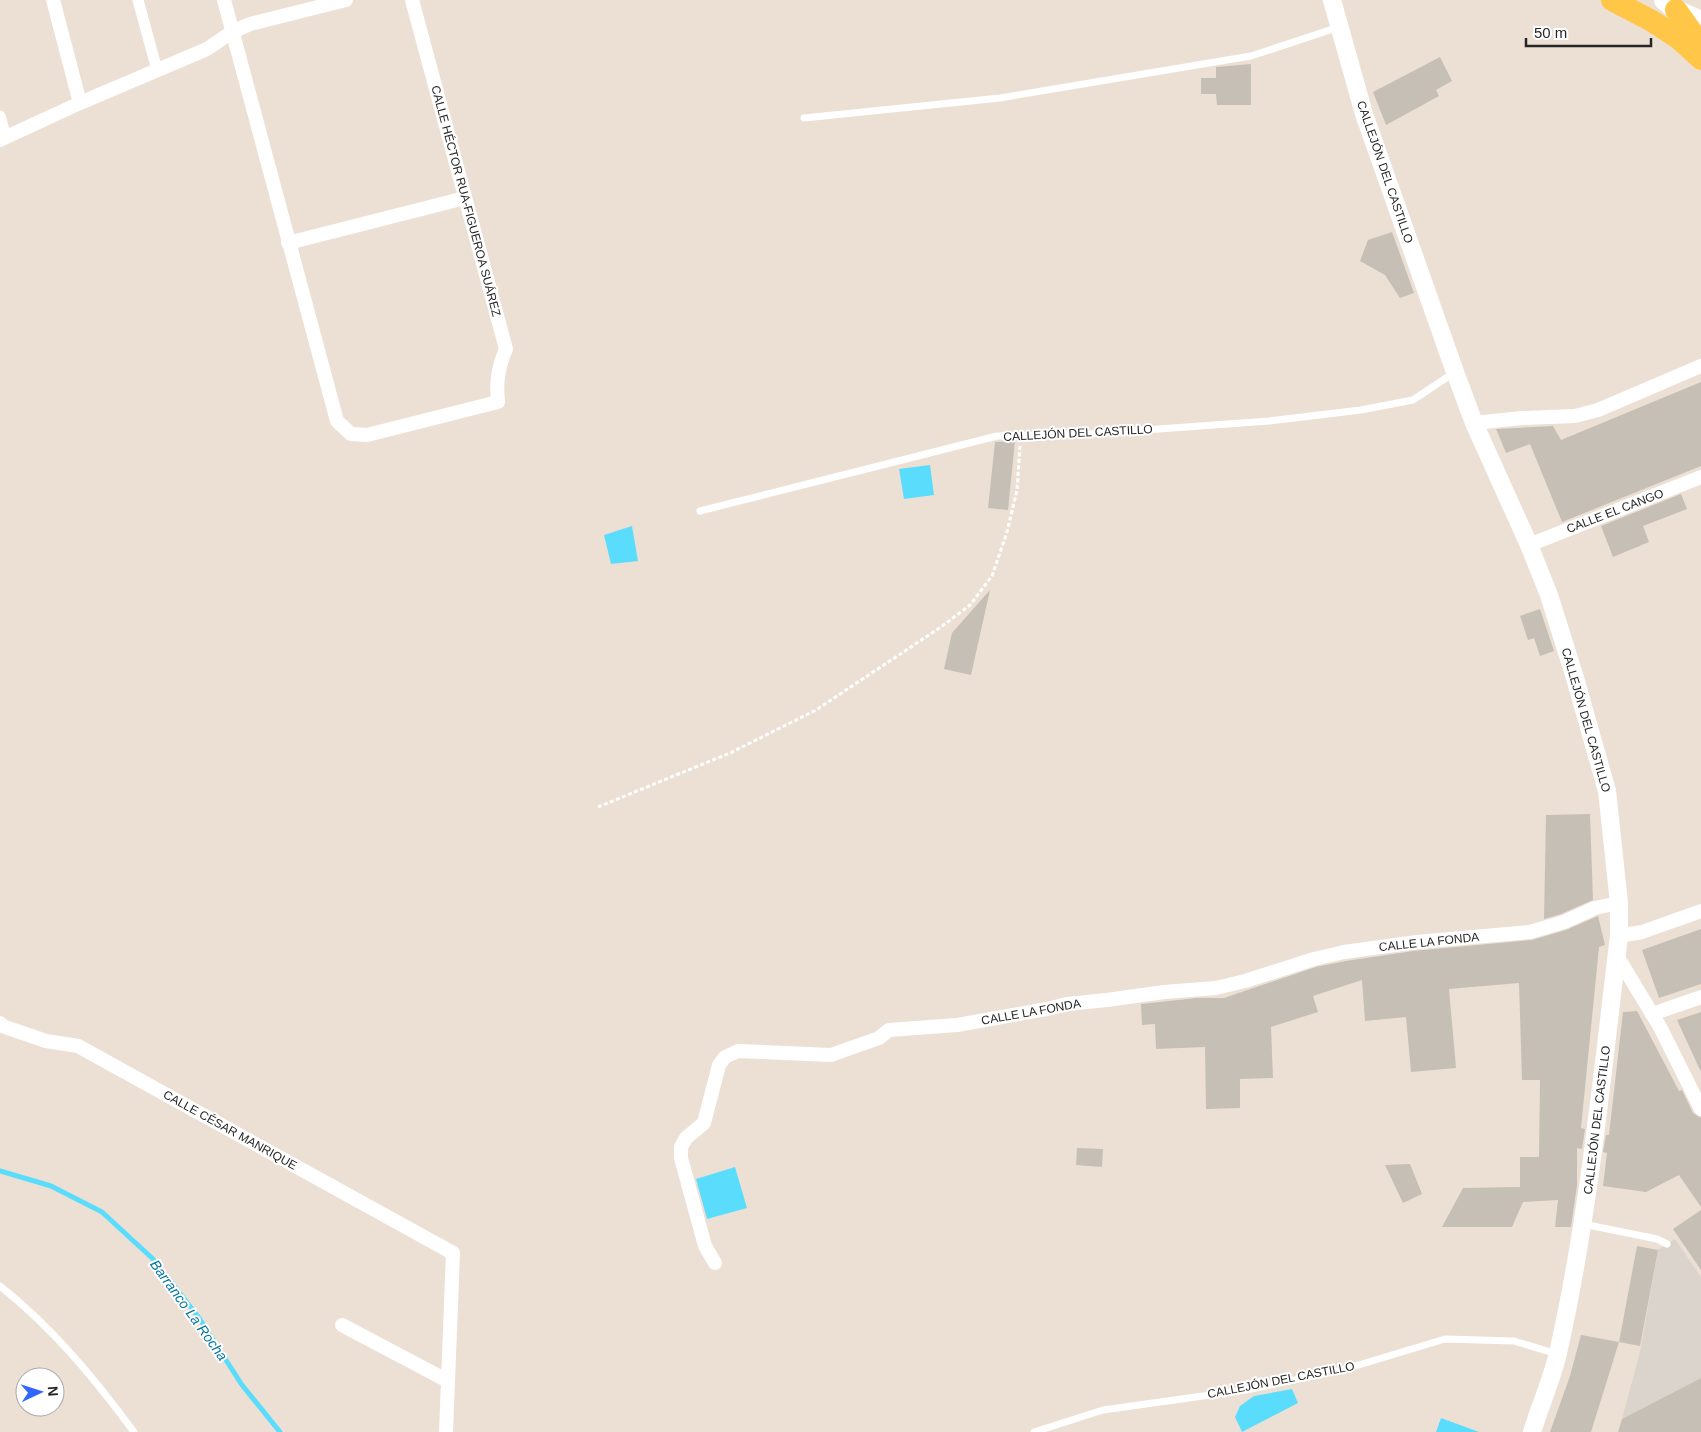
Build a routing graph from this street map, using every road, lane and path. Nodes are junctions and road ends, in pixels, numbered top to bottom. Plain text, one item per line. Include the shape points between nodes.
1 (53, 0) edge
2 (138, 0) edge
3 (224, 0) edge
4 (346, 0) edge
5 (412, 0) edge
6 (1332, 0) edge
7 (1612, 0) edge
8 (1666, 4) edge
9 (1701, 21) edge
10 (1339, 27) junction
11 (232, 32) junction
12 (1701, 45) edge
13 (1701, 59) edge
14 (157, 70) junction
15 (80, 103) junction
16 (0, 116) edge
17 (804, 118) dead end
18 (3, 138) edge
19 (465, 198) junction
20 (288, 243) junction
21 (1701, 366) edge
22 (1455, 372) junction
23 (1474, 423) junction
24 (1020, 435) junction
25 (1701, 477) edge
26 (700, 511) dead end
27 (1529, 544) junction
28 (598, 807) dead end
29 (1619, 903) junction
30 (1701, 911) edge
31 (1619, 936) junction
32 (1616, 956) junction
33 (1701, 997) edge
34 (1652, 1014) junction
35 (0, 1023) edge
36 (1701, 1109) edge
37 (1582, 1224) junction
38 (1667, 1244) dead end
39 (715, 1263) dead end
40 (0, 1286) edge
41 (342, 1326) dead end
42 (1558, 1354) junction
43 (448, 1381) junction
44 (134, 1432) edge
45 (446, 1432) edge
46 (1034, 1432) edge
47 (1532, 1432) edge

1 - 15 street
2 - 14 street
3 - 11 street
4 - 11 street via 250,24
5 - 19 street, CALLE HÉCTOR RUA-FIGUEROA SUÁREZ
6 - 10 street, CALLEJÓN DEL CASTILLO
7 - 13 main road via 1678,38
8 - 9 main road
8 - 12 main road
10 - 17 lane via 1251,56 1000,98
10 - 22 street, CALLEJÓN DEL CASTILLO via 1364,114
11 - 14 street via 207,49
11 - 20 street
14 - 15 street
15 - 18 street
16 - 18 street
19 - 20 street
19 - 20 street, CALLE HÉCTOR RUA-FIGUEROA SUÁREZ via 506,349 496,383 498,402 367,435 351,434 337,421
21 - 23 street via 1598,410 1575,416
22 - 23 street, CALLEJÓN DEL CASTILLO
22 - 24 lane, CALLEJÓN DEL CASTILLO via 1413,400 1362,410 1259,422 1090,434
23 - 27 street, CALLEJÓN DEL CASTILLO
24 - 26 lane, CALLEJÓN DEL CASTILLO via 997,436
24 - 28 path via 1017,490 1007,532 992,576 970,605 816,710 730,753
25 - 27 street, CALLE EL CANGO
27 - 29 street, CALLEJÓN DEL CASTILLO via 1552,605 1607,791
29 - 31 street, CALLEJÓN DEL CASTILLO
29 - 39 street, CALLE LA FONDA via 1595,908 1530,932 1344,952 1216,988 1066,1004 956,1025 889,1030 879,1038 831,1055 738,1051 725,1057 719,1066 704,1123 681,1146 681,1158 705,1246
30 - 31 street via 1642,932
31 - 32 street, CALLEJÓN DEL CASTILLO
32 - 34 street
32 - 37 street, CALLEJÓN DEL CASTILLO via 1596,1137
33 - 34 street
34 - 36 street
35 - 43 street, CALLE CÉSAR MANRIQUE via 46,1041 78,1046 453,1253
37 - 38 lane via 1657,1239
37 - 42 street, CALLEJÓN DEL CASTILLO
40 - 44 lane via 58,1338
41 - 43 street
42 - 46 lane, CALLEJÓN DEL CASTILLO via 1514,1341 1445,1339 1342,1370 1246,1390 1103,1410
42 - 47 street, CALLEJÓN DEL CASTILLO
43 - 45 street

